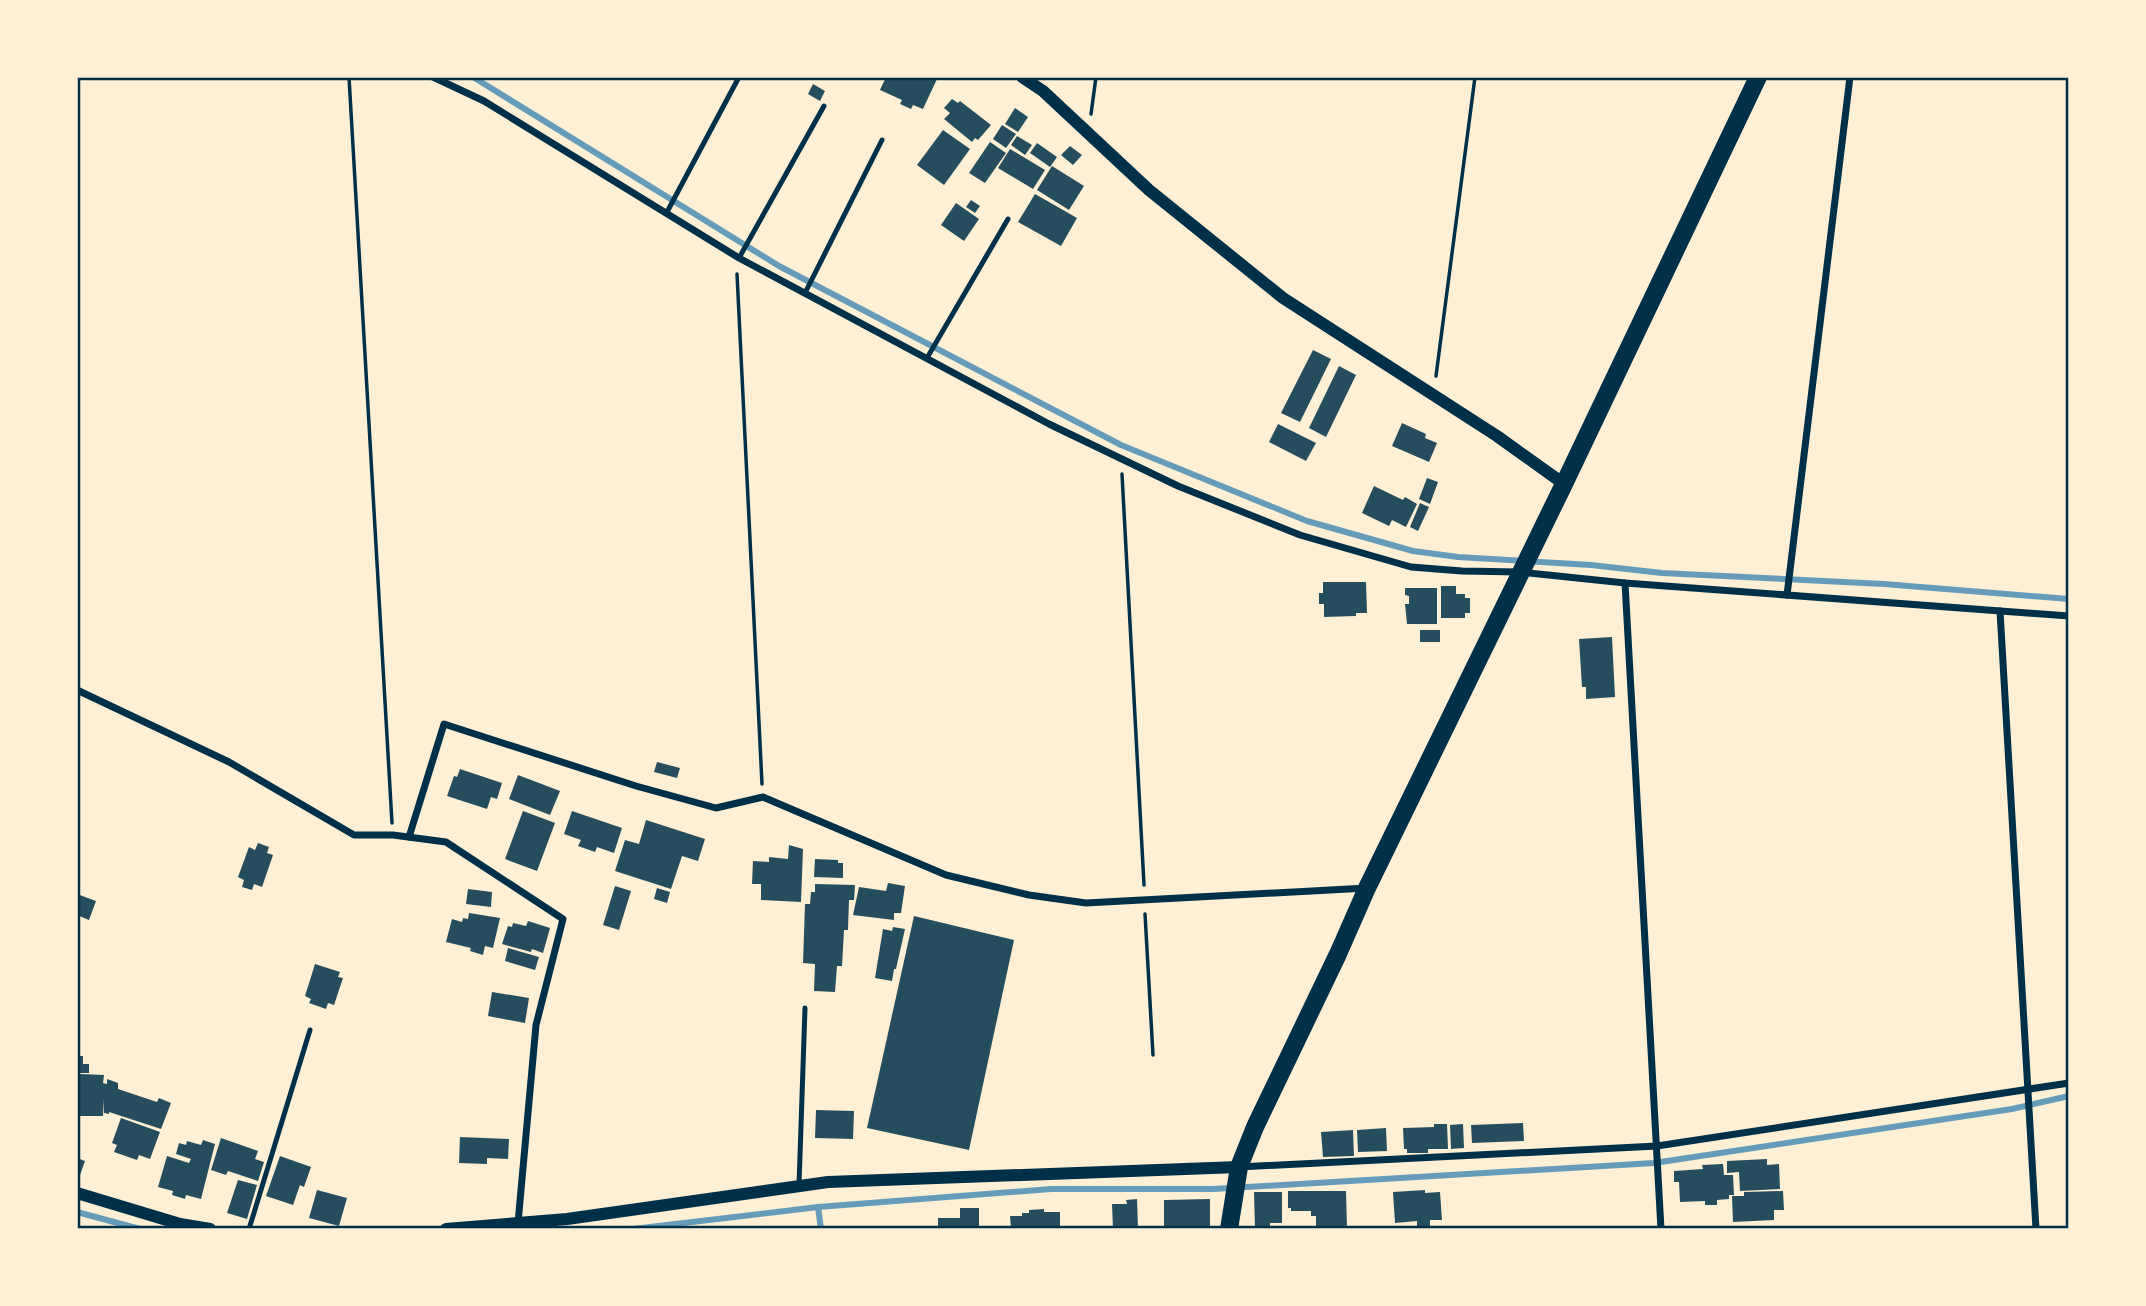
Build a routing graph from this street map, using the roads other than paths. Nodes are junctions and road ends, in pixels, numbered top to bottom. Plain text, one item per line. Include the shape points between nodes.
1 (433, 77) edge
2 (739, 77) edge
3 (1022, 77) edge
4 (1758, 77) edge
5 (1850, 77) edge
6 (824, 106) dead end
7 (882, 140) dead end
8 (667, 212) junction
9 (1008, 219) dead end
10 (739, 258) junction
11 (805, 293) junction
12 (927, 358) junction
13 (1564, 484) junction
14 (1520, 572) junction
15 (1625, 583) junction
16 (1787, 595) junction
17 (2000, 611) junction
18 (2069, 616) edge
19 (77, 690) edge
20 (409, 837) junction
21 (1367, 888) junction
22 (806, 1008) dead end
23 (310, 1030) dead end
24 (2069, 1083) edge
25 (2029, 1090) junction
26 (1657, 1146) junction
27 (1239, 1167) junction
28 (799, 1185) junction
29 (77, 1193) edge
30 (519, 1223) junction
31 (210, 1229) edge
32 (249, 1229) edge
33 (446, 1229) edge
34 (1229, 1229) edge
35 (1661, 1229) edge
36 (2036, 1229) edge

1 - 8 street via 484,101
2 - 8 lane
3 - 13 street via 1149,190 1283,298
4 - 13 main road
5 - 16 street
6 - 10 lane
7 - 11 lane
8 - 10 street
9 - 12 lane
10 - 11 street
11 - 12 street
12 - 14 street via 1121,460 1300,535 1411,567
13 - 14 main road
14 - 15 street
14 - 21 main road
15 - 16 street
15 - 26 street
16 - 17 street
17 - 18 street
17 - 25 street
19 - 20 street via 229,762 355,835
20 - 21 street via 444,724 716,808 763,797 946,875 1029,895 1086,903
20 - 30 street via 446,842 564,919 536,1026
21 - 27 main road
22 - 28 lane
23 - 32 lane
24 - 25 street
25 - 26 street
25 - 36 street
26 - 27 street
26 - 35 street
27 - 28 street
27 - 34 main road
28 - 30 street
29 - 31 street
30 - 33 street

